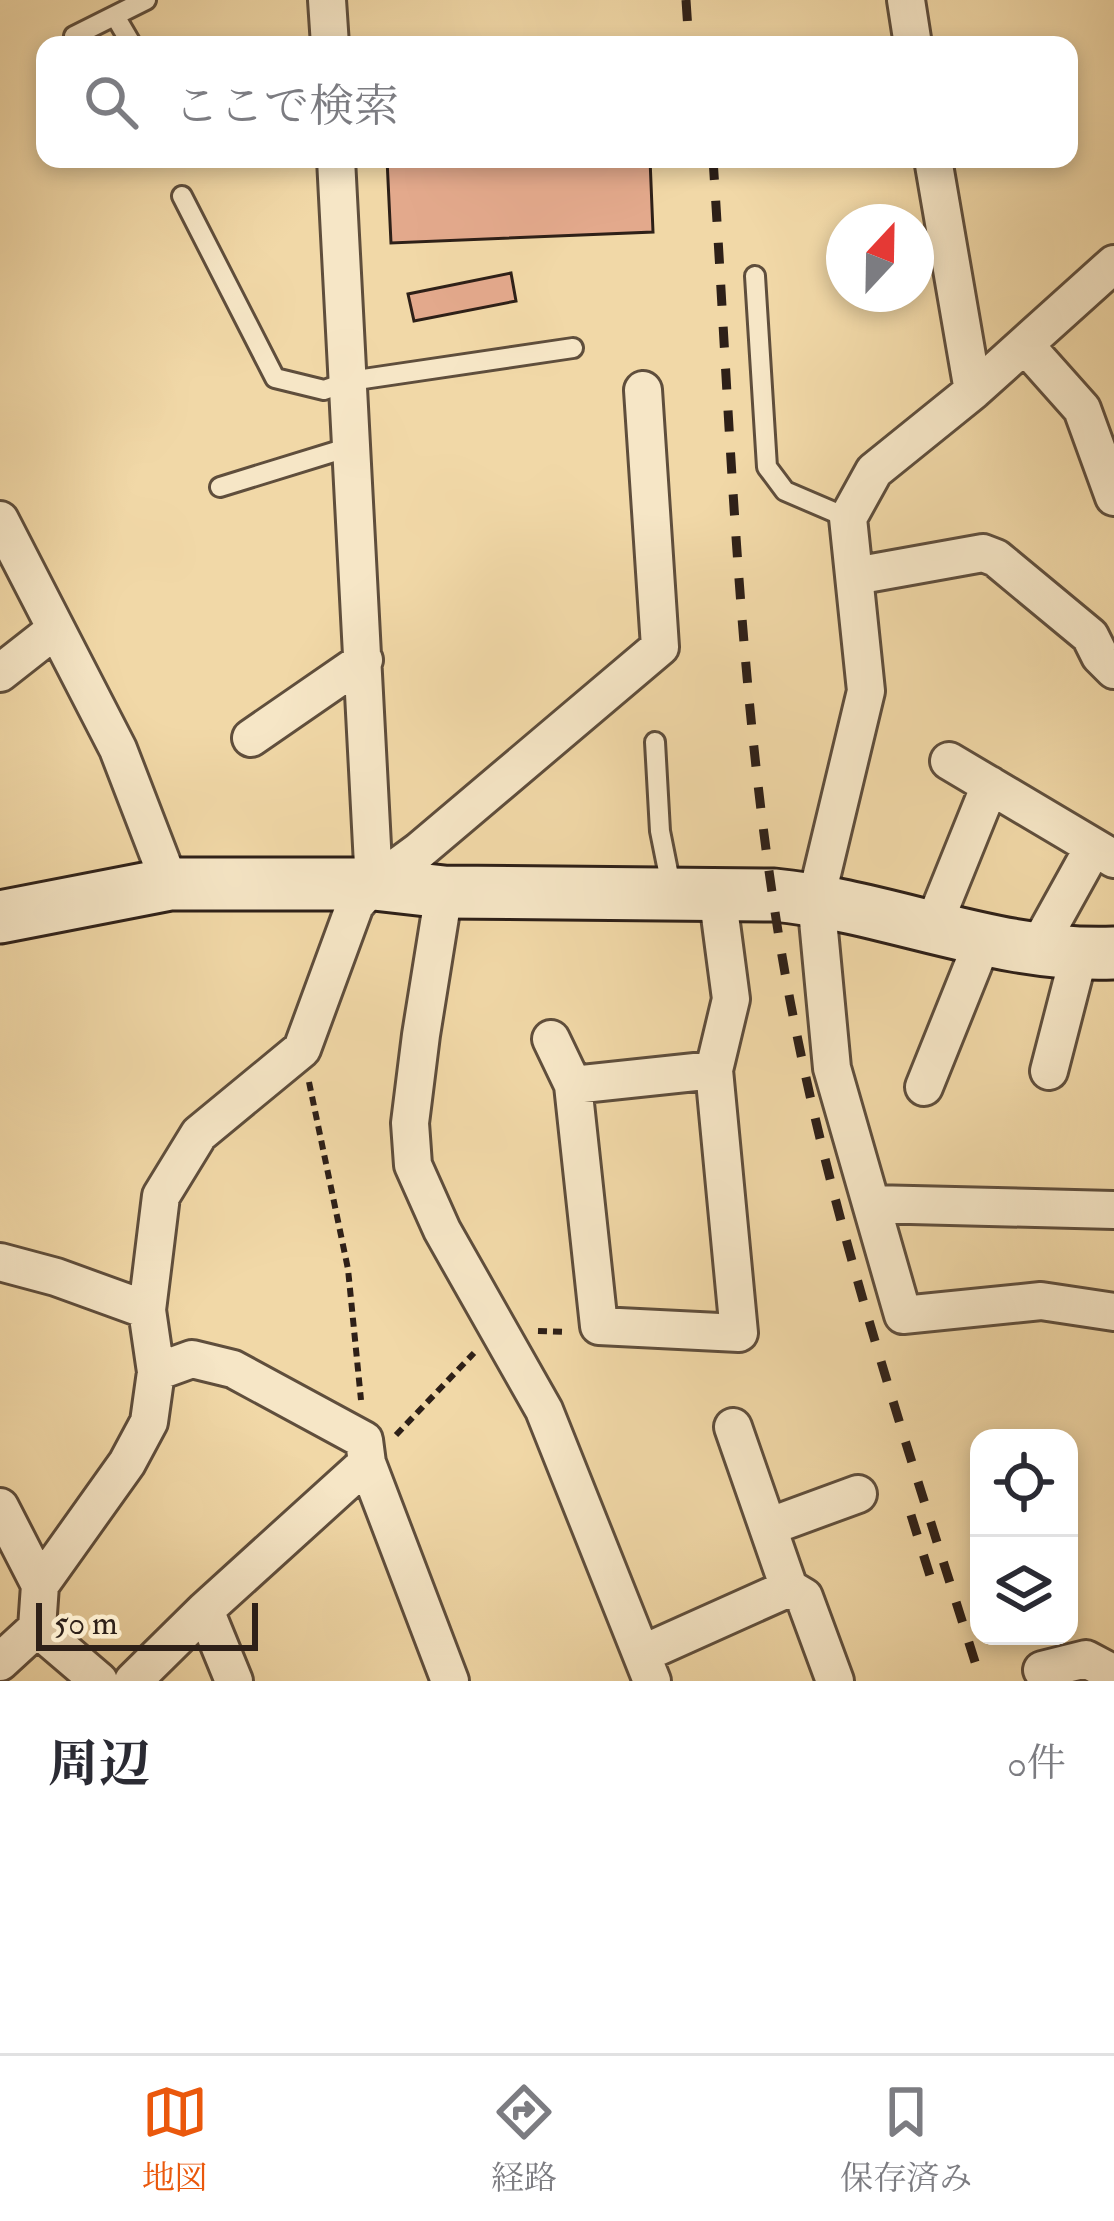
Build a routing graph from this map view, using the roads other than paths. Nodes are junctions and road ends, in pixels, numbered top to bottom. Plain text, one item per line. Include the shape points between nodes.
1 (146, 0) edge
2 (327, 0) edge
3 (906, 0) edge
4 (115, 16) junction
5 (76, 36) edge
6 (127, 36) edge
7 (329, 36) edge
8 (912, 36) edge
9 (338, 168) edge
10 (935, 168) edge
11 (182, 196) dead end
12 (1114, 264) edge
13 (755, 276) dead end
14 (1024, 345) junction
15 (574, 348) dead end
16 (350, 381) junction
17 (643, 390) dead end
18 (973, 391) junction
19 (353, 446) junction
20 (220, 487) dead end
21 (1114, 497) edge
22 (848, 518) junction
23 (0, 520) edge
24 (855, 576) junction
25 (56, 629) junction
26 (364, 660) junction
27 (1114, 670) edge
28 (0, 673) edge
29 (251, 738) dead end
30 (656, 742) dead end
31 (949, 761) dead end
32 (990, 785) junction
33 (1104, 853) edge
34 (170, 884) junction
35 (374, 884) junction
36 (444, 892) junction
37 (695, 893) junction
38 (816, 898) junction
39 (0, 917) edge
40 (933, 926) junction
41 (984, 938) junction
42 (1076, 952) edge
43 (550, 1039) dead end
44 (714, 1070) junction
45 (1049, 1071) dead end
46 (573, 1085) junction
47 (924, 1087) dead end
48 (871, 1204) junction
49 (1114, 1210) edge
50 (0, 1262) edge
51 (147, 1310) junction
52 (1114, 1312) edge
53 (156, 1372) junction
54 (733, 1427) dead end
55 (366, 1452) junction
56 (858, 1494) dead end
57 (0, 1508) edge
58 (768, 1527) junction
59 (40, 1585) junction
60 (789, 1588) junction
61 (205, 1610) junction
62 (37, 1628) junction
63 (0, 1662) edge
64 (647, 1668) edge
65 (1042, 1670) dead end
66 (1114, 1674) edge
67 (99, 1681) edge
68 (133, 1681) edge
69 (234, 1681) edge
70 (449, 1681) edge
71 (836, 1681) edge

1 - 4 lane
2 - 7 street
3 - 8 street
4 - 5 lane
4 - 6 lane
9 - 16 street
10 - 18 street
11 - 16 lane via 275,378 324,390
12 - 14 street
13 - 22 lane via 767,467 785,491
14 - 18 street
14 - 21 street via 1082,409
15 - 16 lane
16 - 19 street
17 - 35 street via 660,646
18 - 22 street via 874,471
19 - 20 lane
19 - 26 street
22 - 24 street
23 - 25 street
24 - 27 street via 982,553 996,558 1090,636
24 - 38 street via 866,691
25 - 28 street
25 - 34 street via 118,748
26 - 29 street
26 - 35 street
30 - 37 lane via 660,831
31 - 32 street
32 - 33 street
32 - 40 street
33 - 42 street
34 - 35 street
34 - 39 street
35 - 36 street
35 - 51 street via 355,905 302,1049 200,1134 161,1196
36 - 37 street
36 - 64 street via 410,1124 413,1165 544,1410
37 - 38 street
37 - 44 street via 731,999
38 - 40 street
38 - 48 street via 832,1068
40 - 41 street
41 - 42 street
41 - 47 street
42 - 45 street
43 - 46 street
44 - 46 street
44 - 46 street via 739,1333 599,1327
48 - 49 street
48 - 52 street via 903,1315 1042,1301
50 - 51 street
51 - 53 street
53 - 55 street via 192,1359 233,1369
53 - 59 street via 149,1422 127,1463
54 - 58 street
55 - 61 street
55 - 70 street
56 - 58 street
57 - 59 street
58 - 60 street
59 - 62 street
60 - 64 street
60 - 71 street via 804,1597
61 - 68 street
61 - 69 street
62 - 63 street
62 - 67 street
65 - 66 street via 1086,1659

